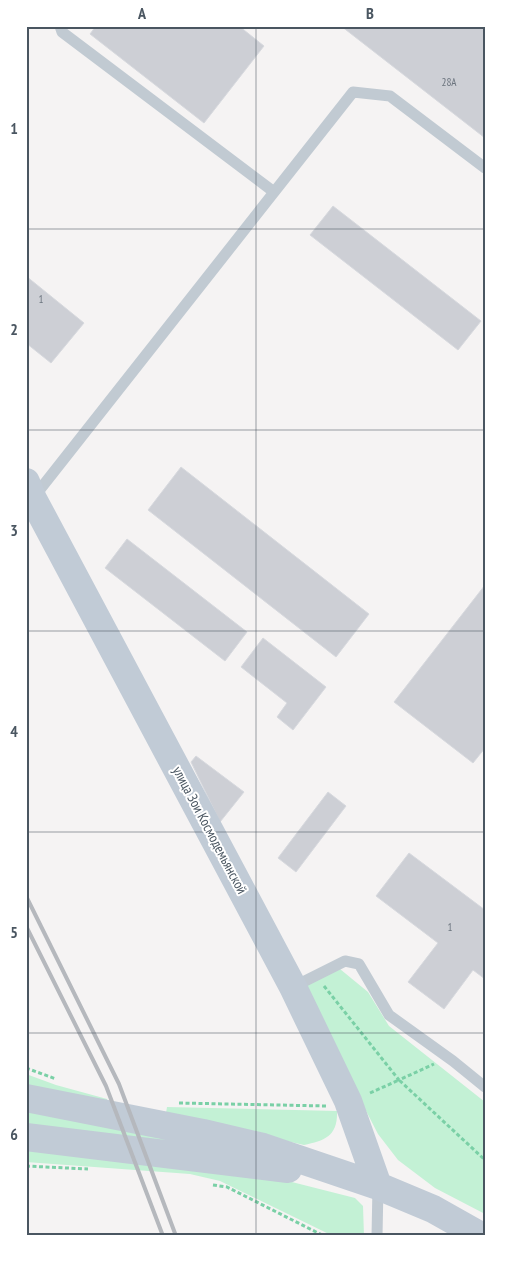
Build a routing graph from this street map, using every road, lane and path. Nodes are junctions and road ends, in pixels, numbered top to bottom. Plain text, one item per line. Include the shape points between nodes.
1 (60, 26) edge
2 (485, 168) edge
3 (274, 192) junction
4 (30, 490) edge
5 (305, 981) junction
6 (448, 1058) junction
7 (26, 1068) edge
8 (399, 1080) junction
9 (63, 1081) dead end
10 (485, 1087) edge
11 (26, 1098) edge
12 (348, 1102) junction
13 (173, 1103) dead end
14 (26, 1137) edge
15 (485, 1160) edge
16 (26, 1166) edge
17 (90, 1170) dead end
18 (208, 1184) dead end
19 (378, 1186) junction
20 (324, 1236) edge
21 (377, 1236) edge
22 (481, 1236) edge

1 - 3 lane via 62,32
2 - 3 lane via 390,96 353,92
3 - 4 lane
4 - 5 main road, улица Зои Космодемьянской
5 - 6 lane via 345,961 359,964 389,1015
5 - 8 path
5 - 12 main road, улица Зои Космодемьянской
6 - 8 path
6 - 10 lane
7 - 9 path
8 - 12 path
8 - 15 path
11 - 19 main road via 262,1147
12 - 13 path via 333,1106
12 - 19 main road, улица Зои Космодемьянской
14 - 19 main road via 279,1168
16 - 17 path
18 - 20 path via 227,1187
19 - 21 lane
19 - 22 main road via 433,1209

